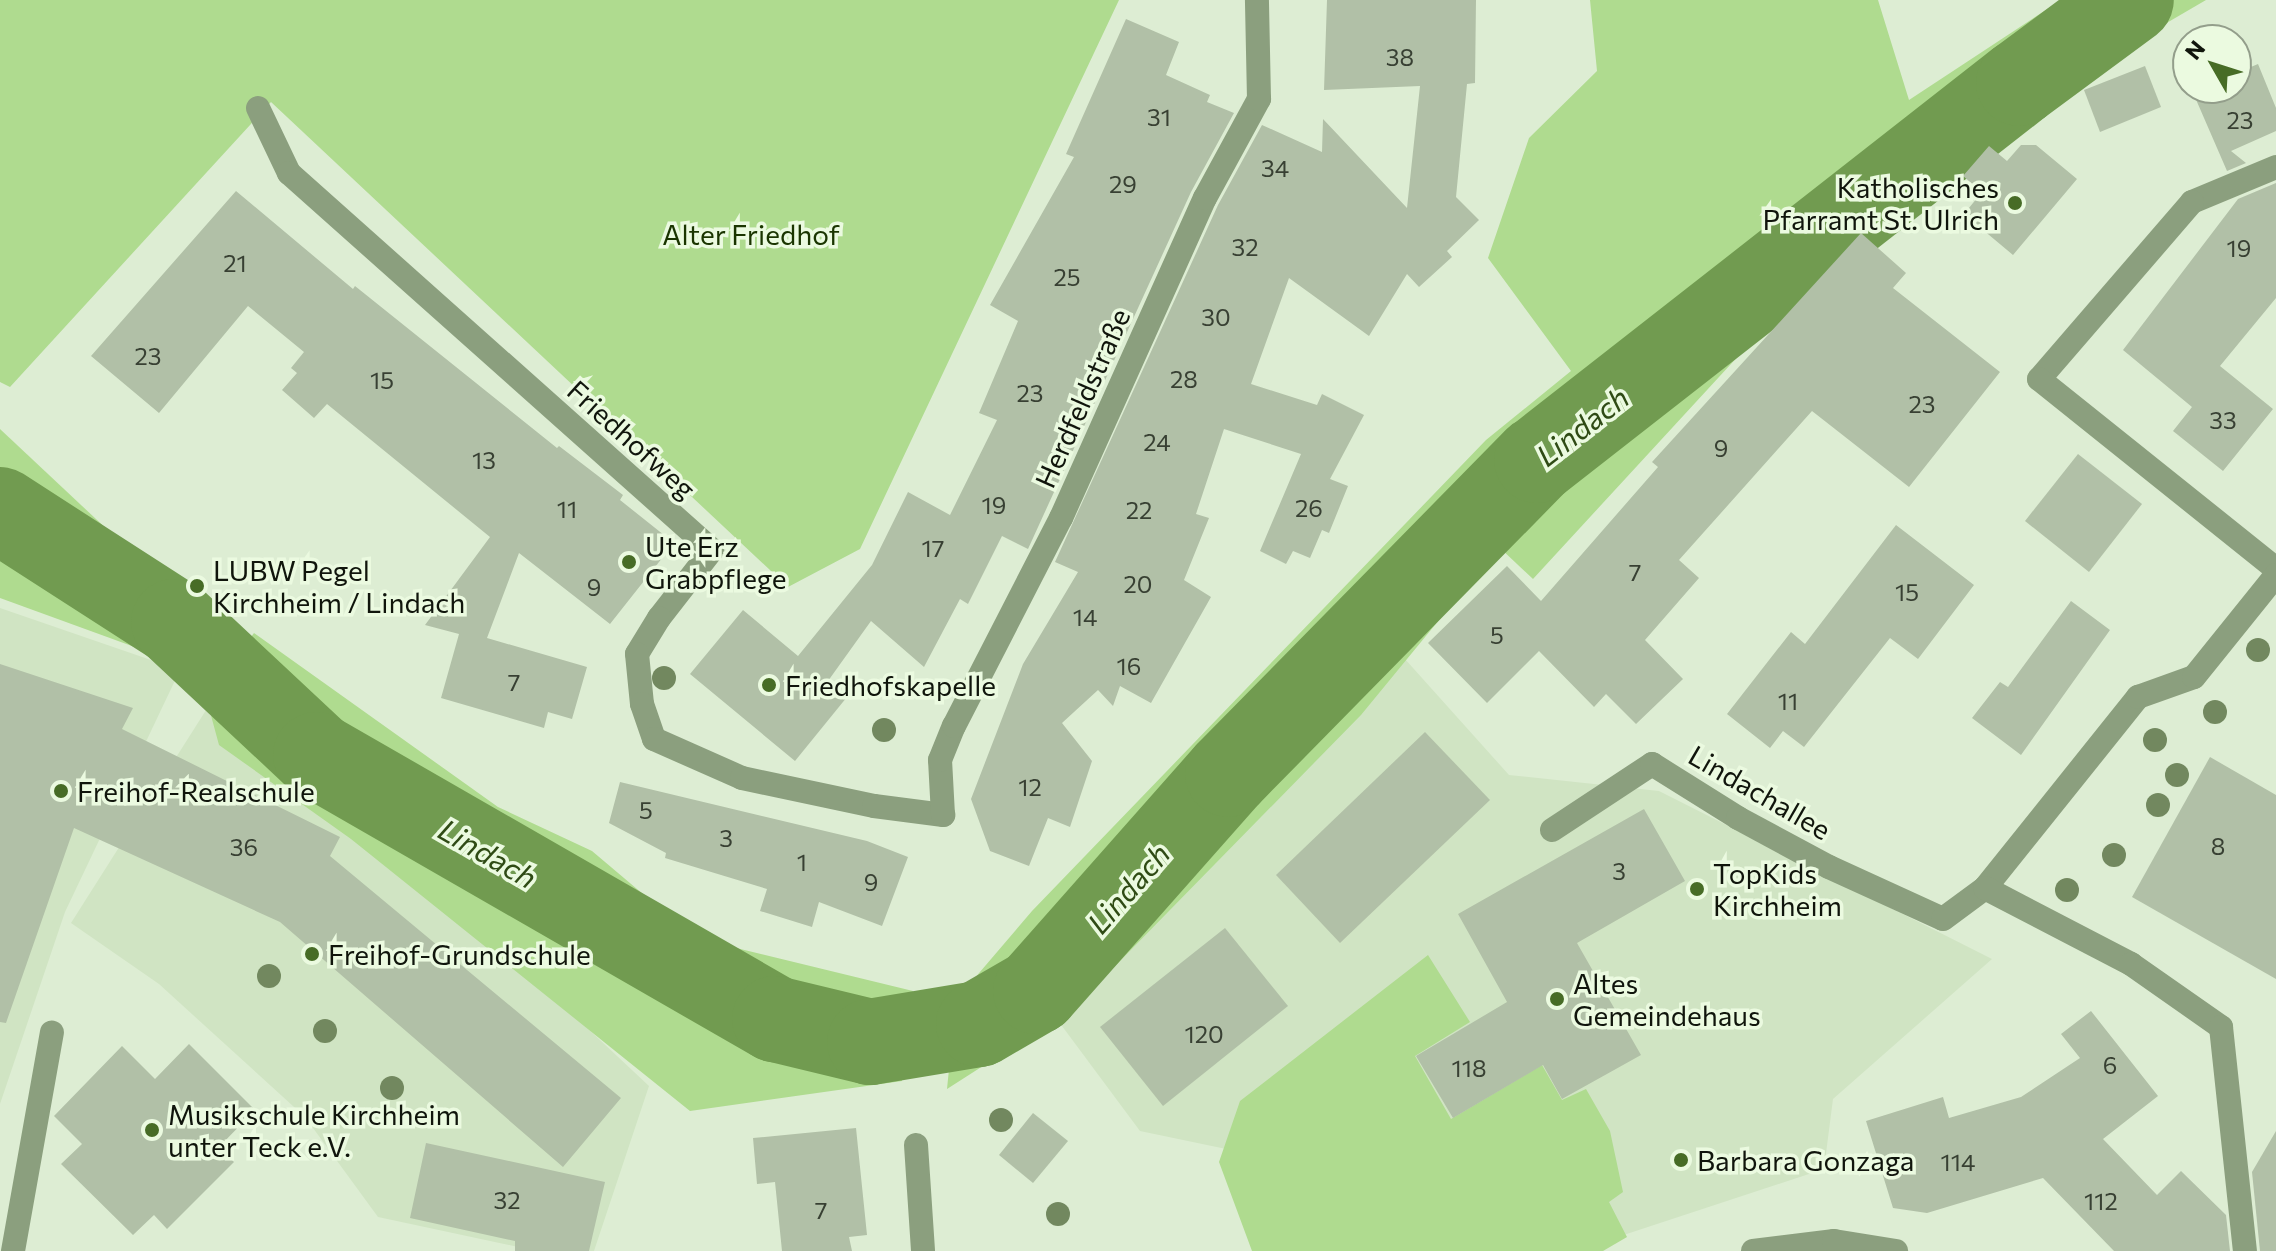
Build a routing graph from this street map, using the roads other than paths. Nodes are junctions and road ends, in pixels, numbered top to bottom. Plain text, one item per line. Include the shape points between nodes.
1 (1257, 0) edge
2 (258, 108) dead end
3 (2276, 167) edge
4 (2276, 572) edge
5 (943, 815) joint
6 (1552, 830) dead end
7 (1985, 888) junction
8 (52, 1032) dead end
9 (916, 1145) dead end
10 (13, 1251) edge
11 (923, 1251) edge
12 (1753, 1251) edge
13 (1896, 1251) edge
14 (2245, 1251) edge

1 - 5 street, Herdfeldstraße via 1259,99 1205,198 1061,518 954,726 940,760
2 - 5 street, Friedhofweg via 289,173 712,550 637,654 642,704 654,739 742,778
3 - 4 street via 2192,202 2039,379
4 - 7 street, Lindachallee via 2194,677 2138,697
6 - 7 street, Lindachallee via 1652,764 1829,867 1943,919
7 - 14 street via 2131,964 2221,1027
8 - 10 street
9 - 11 street
12 - 13 street via 1834,1241

